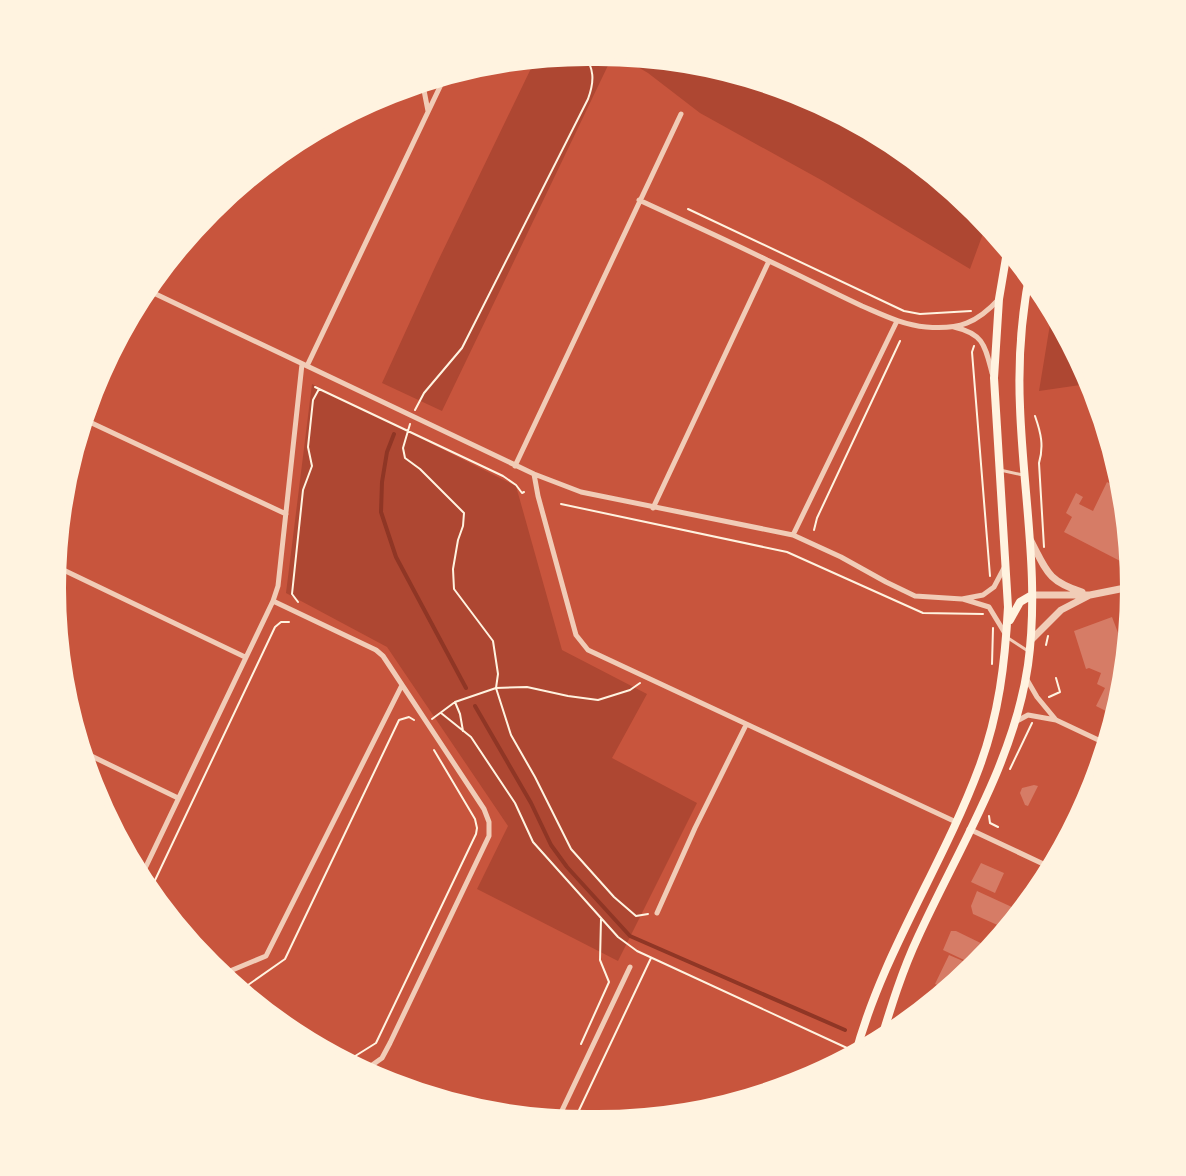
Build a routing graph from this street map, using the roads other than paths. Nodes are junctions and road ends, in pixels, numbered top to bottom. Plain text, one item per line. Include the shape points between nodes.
1 (442, 82) edge
2 (423, 88) edge
3 (428, 111) junction
4 (681, 114) dead end
5 (639, 200) junction
6 (1006, 256) edge
7 (769, 261) junction
8 (1028, 284) edge
9 (152, 292) edge
10 (999, 299) junction
11 (897, 321) junction
12 (952, 327) junction
13 (305, 365) junction
14 (994, 378) junction
15 (88, 421) edge
16 (515, 466) junction
17 (1000, 470) junction
18 (534, 474) junction
19 (1025, 475) junction
20 (653, 508) junction
21 (285, 514) junction
22 (793, 535) junction
23 (1029, 538) junction
24 (1006, 562) junction
25 (63, 570) edge
26 (1124, 588) edge
27 (1032, 595) junction
28 (1090, 595) junction
29 (962, 599) junction
30 (273, 600) junction
31 (1007, 627) junction
32 (1007, 637) junction
33 (1031, 640) junction
34 (1029, 651) junction
35 (245, 657) junction
36 (1026, 677) junction
37 (402, 685) junction
38 (1056, 720) junction
39 (1014, 723) junction
40 (747, 724) junction
41 (1102, 742) edge
42 (88, 754) edge
43 (178, 798) junction
44 (956, 822) junction
45 (969, 829) junction
46 (1046, 865) edge
47 (144, 871) edge
48 (657, 913) road end
49 (630, 968) dead end
50 (228, 972) edge
51 (884, 1030) edge
52 (858, 1045) edge
53 (370, 1067) edge
54 (561, 1113) edge

1 - 3 street
2 - 3 street
3 - 13 street
4 - 5 street
5 - 7 street
5 - 16 street
6 - 10 main road
7 - 11 street
7 - 20 street
8 - 19 main road via 1020,340
9 - 13 street
10 - 12 street via 978,320
10 - 14 main road
11 - 12 street
11 - 22 street
12 - 14 street via 980,338
13 - 16 street
13 - 21 street
14 - 17 main road
15 - 21 street
16 - 18 street
17 - 19 lane
17 - 24 main road
18 - 20 street via 581,492
18 - 40 street via 576,635 588,650
19 - 23 main road
20 - 22 street
21 - 30 street via 278,586
22 - 29 street via 915,596
23 - 27 main road
23 - 28 street via 1053,578 1062,586
24 - 29 street via 989,593
24 - 31 main road
25 - 35 street
26 - 28 street
27 - 28 street
27 - 31 main road via 1020,602
27 - 33 main road
28 - 33 street via 1061,610
29 - 32 street via 991,609
30 - 35 street
30 - 37 street via 376,650
31 - 32 main road
32 - 34 lane
32 - 44 main road via 995,718
33 - 34 main road
34 - 36 main road
35 - 43 street
36 - 38 street
36 - 39 main road
37 - 50 street via 266,956
37 - 53 street via 484,809 489,836 382,1058
38 - 39 street via 1028,715
38 - 41 street
39 - 45 main road
40 - 44 street
40 - 48 street
42 - 43 street
43 - 47 street
44 - 52 main road via 882,979
45 - 46 street
45 - 51 main road via 901,976
49 - 54 street

